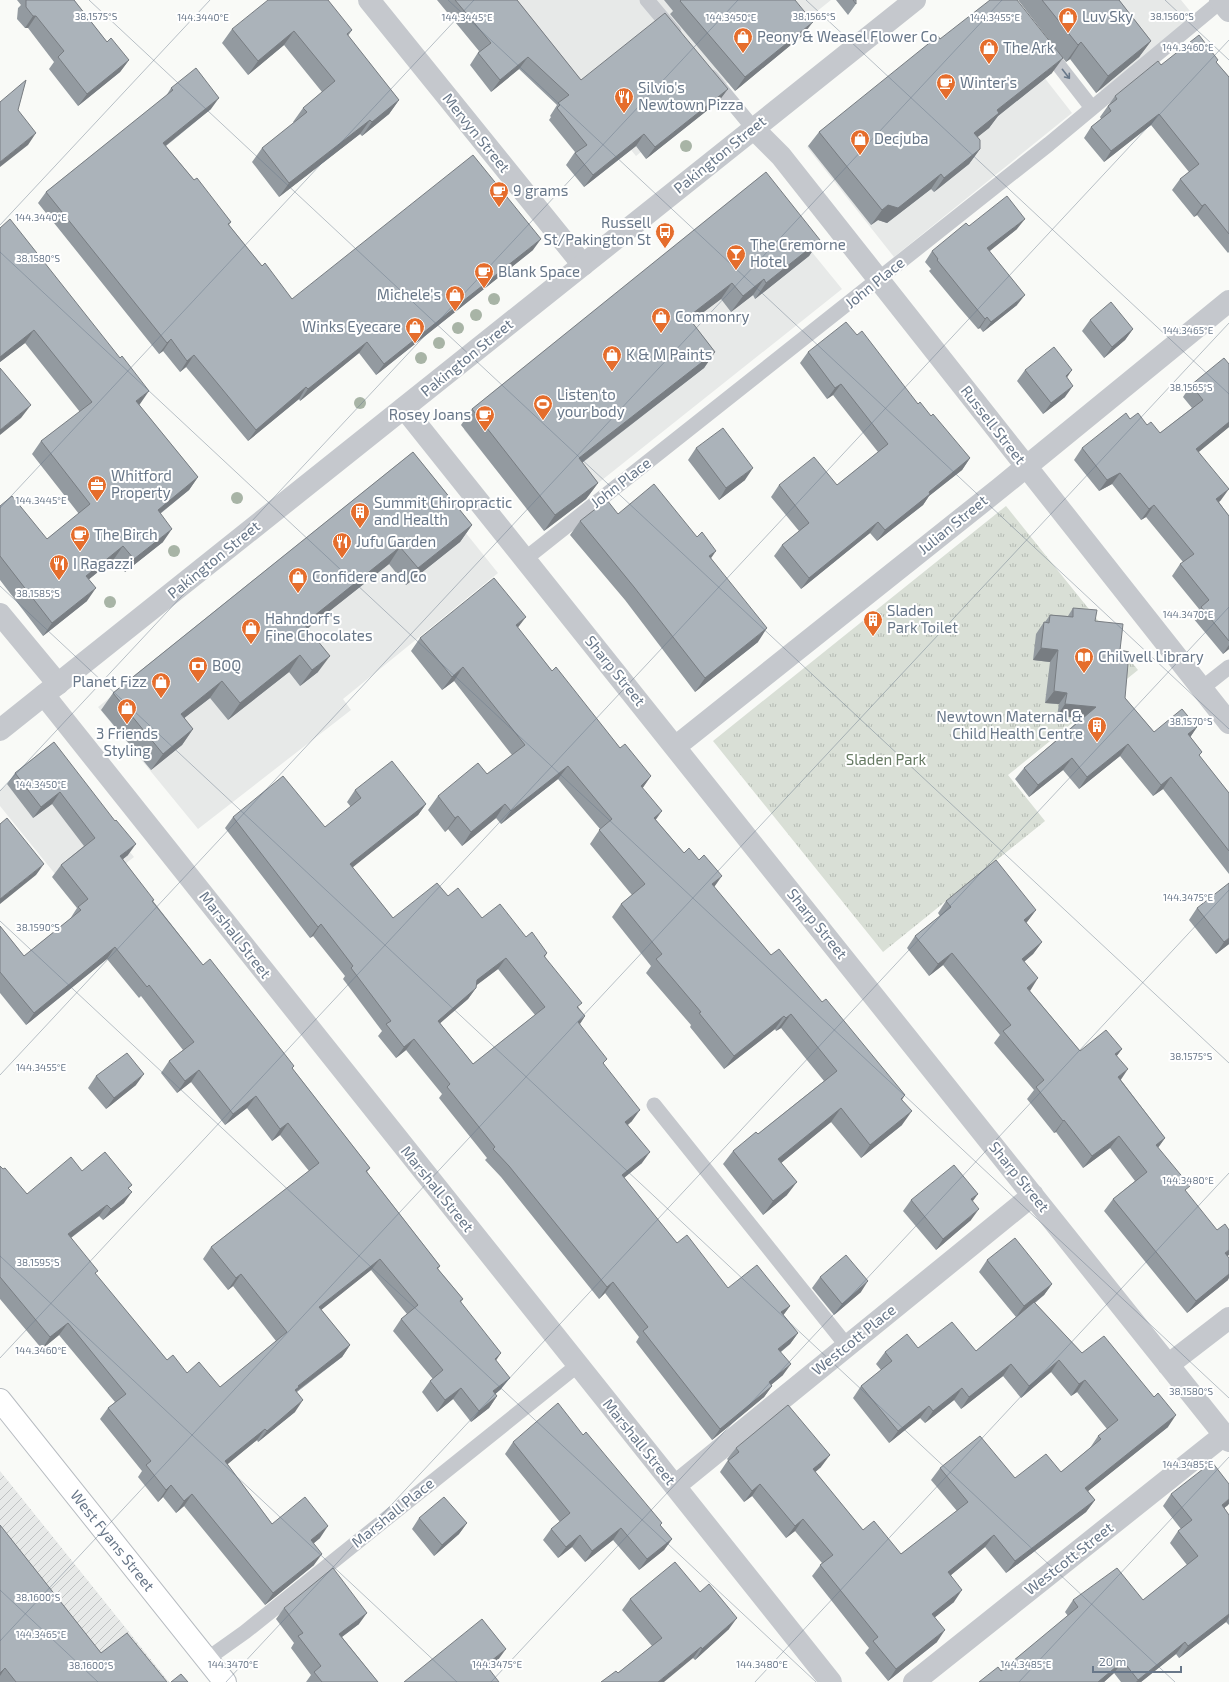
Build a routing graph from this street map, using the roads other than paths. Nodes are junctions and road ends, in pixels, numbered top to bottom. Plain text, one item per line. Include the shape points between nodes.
1 (369, 0) edge
2 (647, 0) edge
3 (915, 0) edge
4 (1223, 4) edge
5 (1035, 36) edge
6 (682, 42) edge
7 (702, 65) edge
8 (1092, 108) junction
9 (754, 128) junction
10 (583, 265) junction
11 (878, 280) junction
12 (1229, 301) edge
13 (404, 408) junction
14 (1026, 467) junction
15 (525, 559) junction
16 (0, 614) edge
17 (1229, 666) edge
18 (1201, 689) junction
19 (51, 690) junction
20 (1229, 723) edge
21 (0, 730) edge
22 (675, 747) junction
23 (654, 1105) dead end
24 (1033, 1195) junction
25 (1229, 1318) edge
26 (847, 1346) junction
27 (578, 1365) junction
28 (1168, 1365) junction
29 (0, 1400) edge
30 (1227, 1438) edge
31 (674, 1486) junction
32 (207, 1659) junction
33 (225, 1682) edge
34 (831, 1682) edge
35 (914, 1682) edge

1 - 10 street, Mervyn Street
2 - 6 lane
3 - 9 street, Pakington Street
4 - 8 lane, John Place
5 -> 8 lane
7 - 9 lane
8 - 11 lane, John Place
9 - 10 street, Pakington Street
9 - 11 street, Russell Street via 781,156
10 - 13 street, Pakington Street
11 - 14 street, Russell Street
11 - 15 lane, John Place
12 - 14 street, Julian Street
13 - 15 street, Sharp Street
13 - 19 street, Pakington Street
14 - 18 street, Russell Street
14 - 22 street, Julian Street
15 - 22 street, Sharp Street
16 - 19 street, Marshall Street
17 - 18 lane
18 - 20 street, Russell Street
19 - 21 street, Pakington Street
19 - 27 street, Marshall Street
22 - 24 street, Sharp Street
23 - 26 lane
24 - 26 street, Westcott Place
24 - 28 street, Sharp Street
25 - 28 street
26 - 31 street, Westcott Place
27 - 31 street, Marshall Street
27 - 32 lane, Marshall Place via 245,1632
28 - 30 street, Sharp Street
29 - 32 main road, West Fyans Street
30 - 35 street, Westcott Street
31 - 34 street, Marshall Street
32 - 33 main road, West Fyans Street

